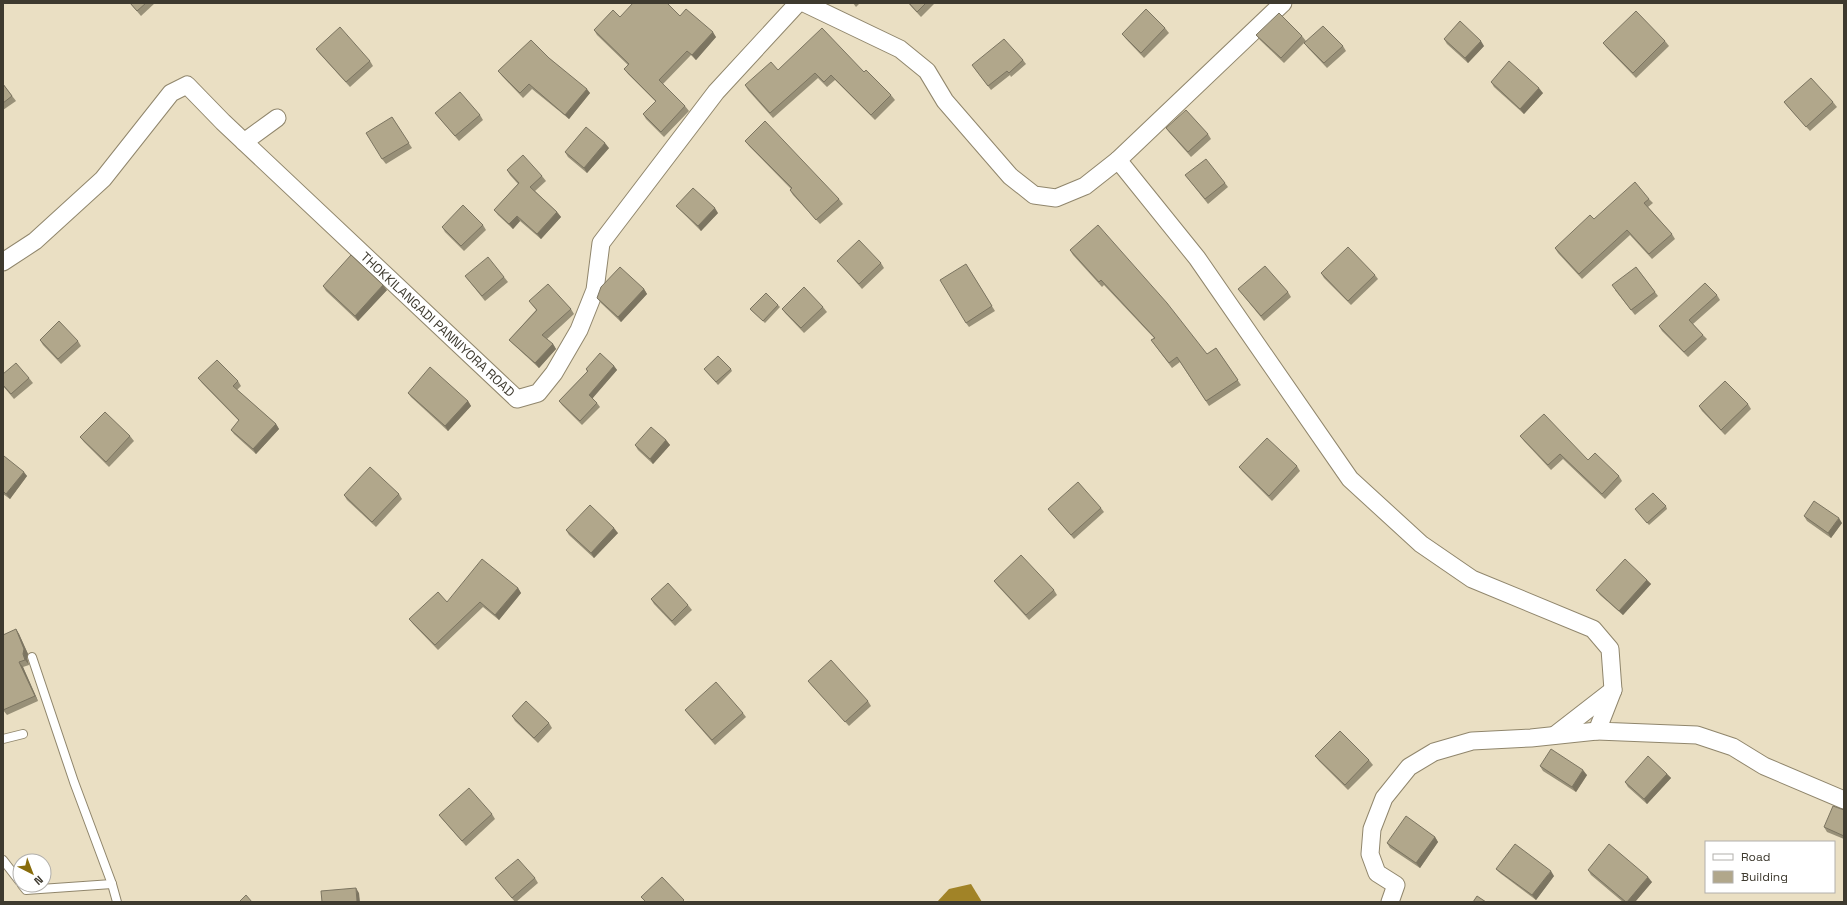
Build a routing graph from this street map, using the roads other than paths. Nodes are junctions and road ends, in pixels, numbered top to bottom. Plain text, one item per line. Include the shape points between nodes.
1 (798, 3) edge
2 (804, 3) edge
3 (1283, 3) edge
4 (277, 118) dead end
5 (244, 142) junction
6 (1118, 160) junction
7 (3, 262) edge
8 (32, 657) dead end
9 (1613, 690) junction
10 (1597, 731) junction
11 (23, 734) dead end
12 (1555, 736) junction
13 (3, 739) edge
14 (1844, 800) edge
15 (3, 860) edge
16 (12, 872) edge
17 (112, 884) junction
18 (52, 888) edge
19 (116, 902) edge
20 (1390, 902) edge

1 - 5 street, THOKKILANGADI PANNIYORA ROAD via 716,92 601,243 595,290 579,330 554,373 538,393 517,399
2 - 6 street via 900,49 927,71 945,101 1010,176 1034,195 1056,198 1085,186
3 - 6 street
4 - 5 street
5 - 7 street, THOKKILANGADI PANNIYORA ROAD via 187,85 171,93 103,179 35,241
6 - 9 street via 1197,258 1350,479 1421,544 1472,579 1593,629 1610,649
8 - 17 lane
9 - 10 street
9 - 12 street
10 - 12 street
10 - 14 street via 1697,734 1733,747 1764,766
11 - 13 lane
12 - 20 street via 1472,741 1434,752 1410,767 1384,798 1372,829 1370,854 1377,873 1396,885
15 - 16 lane
17 - 18 lane
17 - 19 lane

